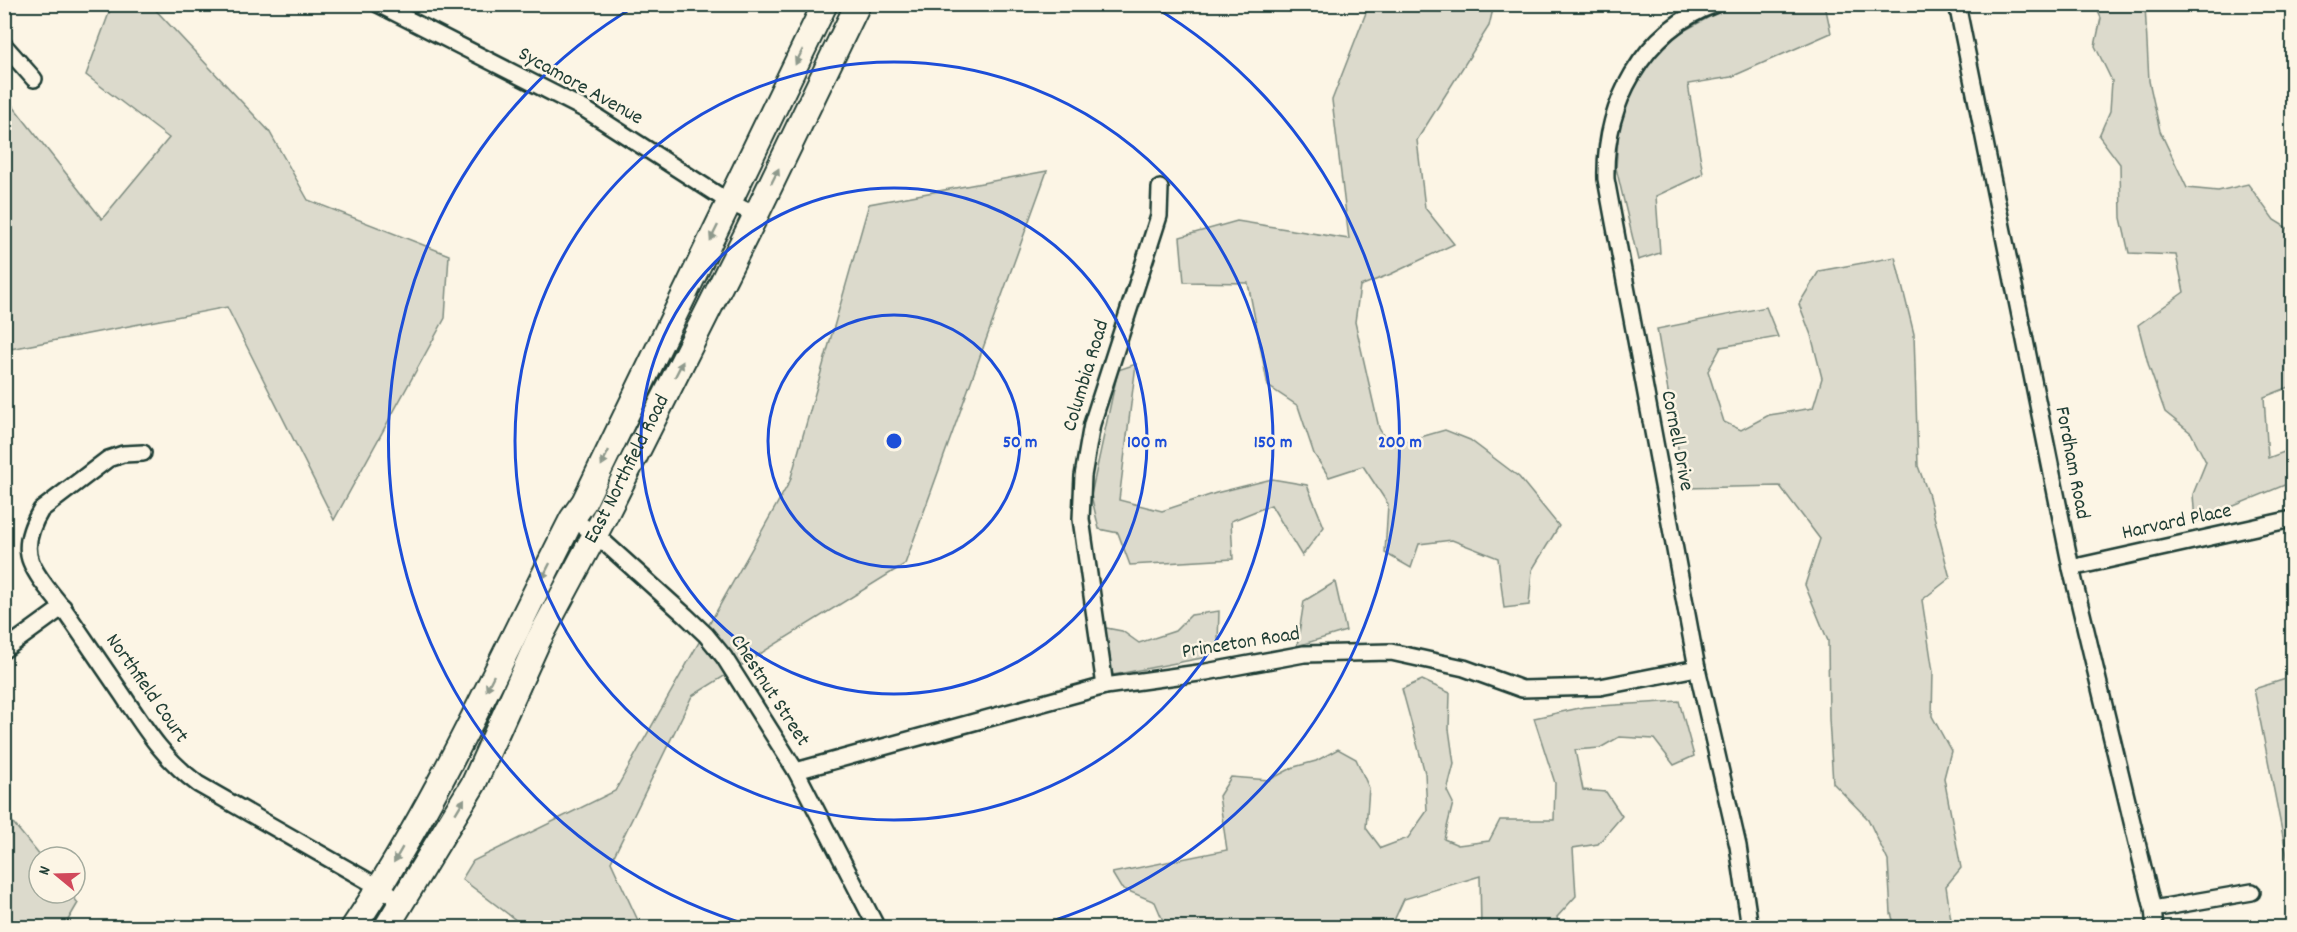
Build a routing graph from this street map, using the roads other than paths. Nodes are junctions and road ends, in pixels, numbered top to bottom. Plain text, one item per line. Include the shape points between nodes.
1 (378, 4) edge
2 (825, 4) edge
3 (858, 4) edge
4 (1716, 4) edge
5 (1957, 4) edge
6 (4, 45) edge
7 (34, 79) dead end
8 (1160, 188) dead end
9 (729, 202) junction
10 (756, 215) junction
11 (143, 453) dead end
12 (572, 519) junction
13 (2292, 519) edge
14 (594, 533) junction
15 (2071, 568) junction
16 (63, 607) junction
17 (4, 650) edge
18 (1697, 668) junction
19 (1105, 686) junction
20 (796, 771) junction
21 (380, 888) junction
22 (2252, 892) dead end
23 (403, 901) junction
24 (2153, 909) junction
25 (353, 927) edge
26 (386, 927) edge
27 (877, 927) edge
28 (1750, 927) edge
29 (2156, 927) edge

1 - 9 street, Sycamore Avenue via 586,110
2 -> 9 main road, East Northfield Road
10 -> 3 main road, East Northfield Road
4 - 18 street, Cornell Drive via 1680,23 1641,60 1615,108 1606,161 1608,190
5 - 15 street, Fordham Road
6 - 7 street
8 - 19 street, Columbia Road via 1159,216 1092,424 1083,476 1081,519
9 - 10 street, Sycamore Avenue
9 -> 12 main road, East Northfield Road via 584,502
14 -> 10 main road, East Northfield Road
11 - 16 street, Northfield Court via 108,459 41,510 34,521 30,560
12 - 14 street, Chestnut Street
12 -> 21 main road, East Northfield Road via 457,751
13 - 15 street, Harvard Place
14 - 20 street, Chestnut Street via 706,635
23 -> 14 main road, East Northfield Road via 474,783 538,641
15 - 24 street, Fordham Road
16 - 17 street
16 - 21 street, Northfield Court via 157,746 177,768 198,784
18 - 19 street, Princeton Road via 1600,687 1522,689 1464,668 1391,651 1304,654
18 - 28 street, Cornell Drive via 1738,846
19 - 20 street, Princeton Road
20 - 27 street, Chestnut Street
21 - 23 street, Northfield Court
21 - 25 main road, East Northfield Road
22 - 24 street
23 - 26 main road, East Northfield Road
24 - 29 street, Fordham Road

